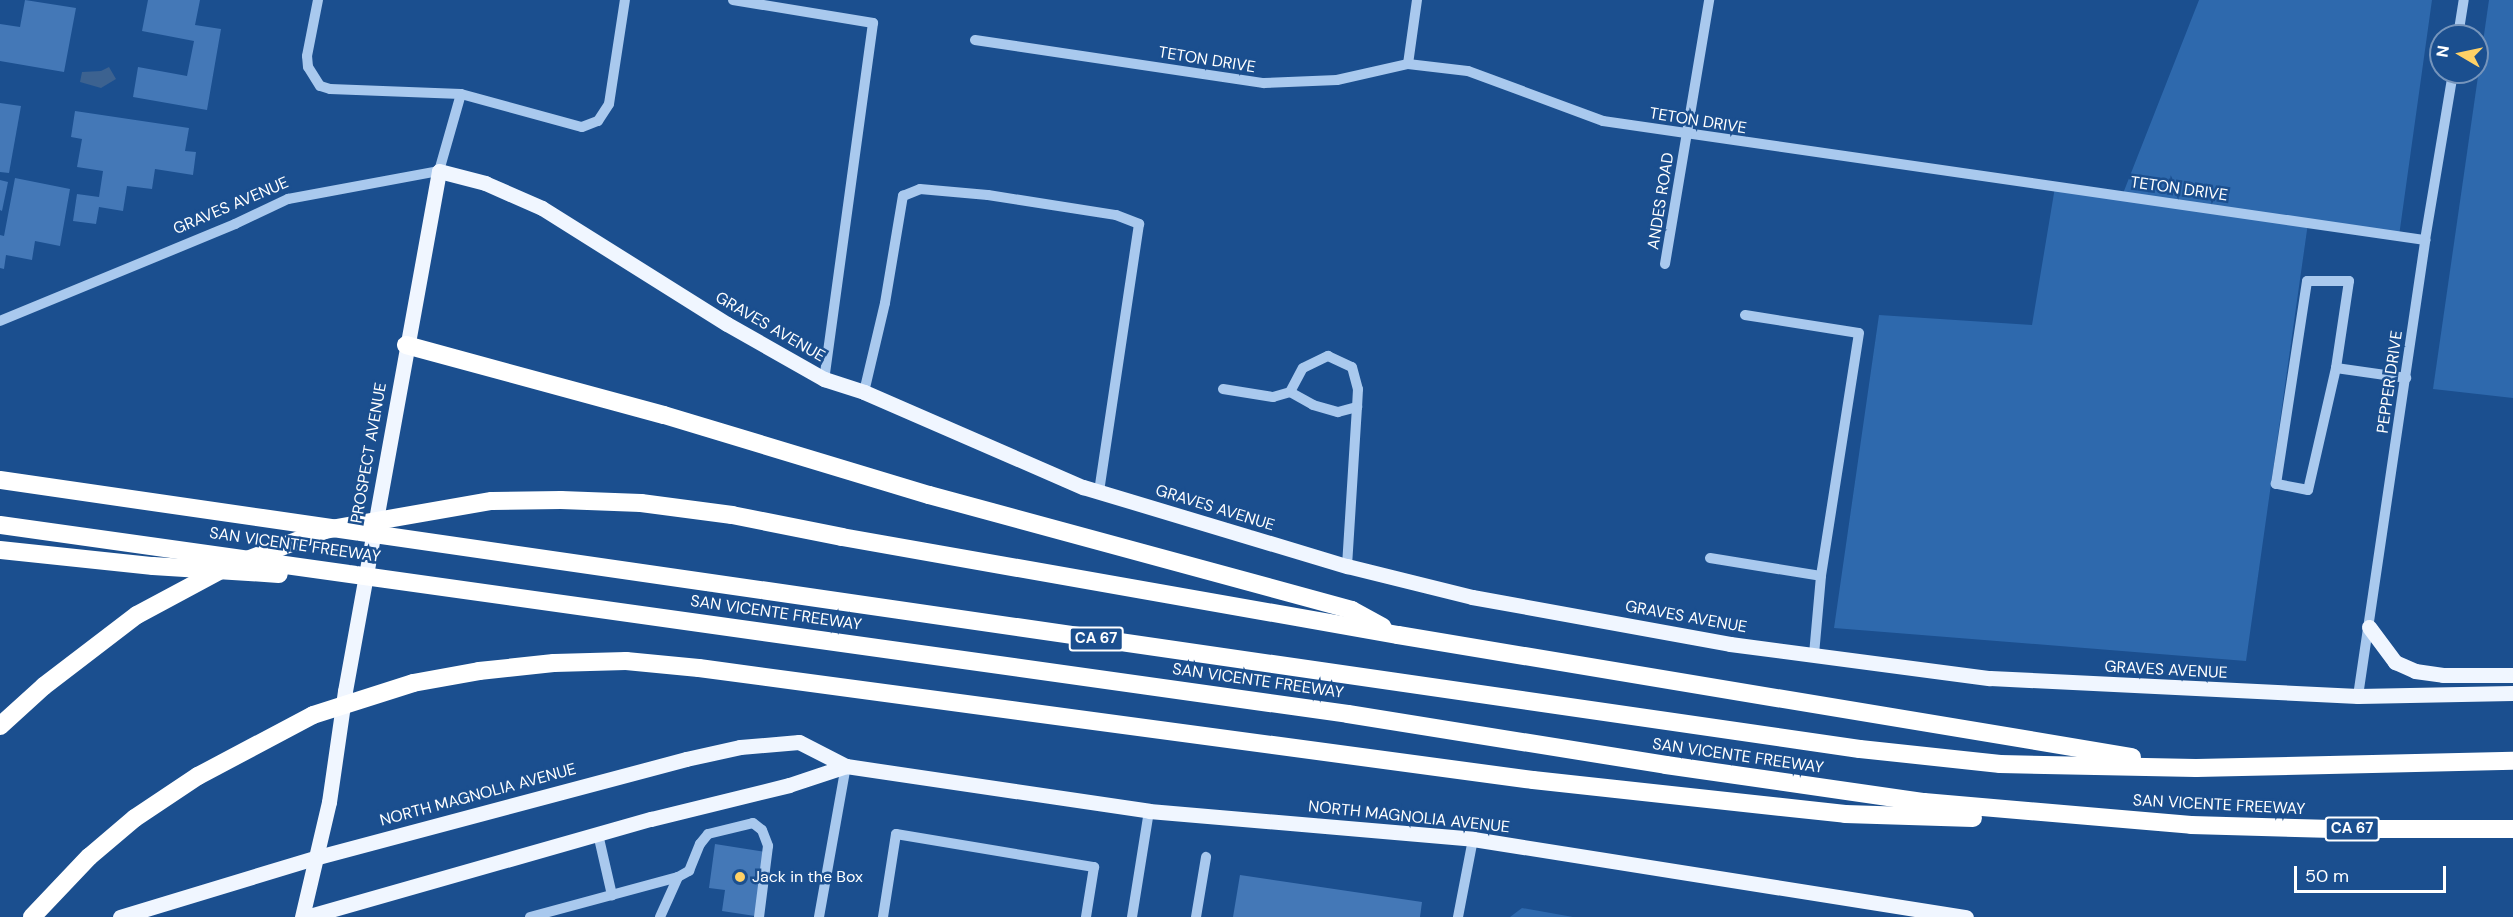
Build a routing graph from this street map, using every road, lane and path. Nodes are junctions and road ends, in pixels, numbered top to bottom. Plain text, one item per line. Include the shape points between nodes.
1 (318, 0) edge
2 (625, 0) edge
3 (733, 0) edge
4 (1417, 0) edge
5 (1709, 0) edge
6 (2464, 0) edge
7 (2460, 24) edge
8 (975, 40) dead end
9 (1408, 64) junction
10 (2451, 84) edge
11 (461, 94) junction
12 (1687, 135) junction
13 (439, 171) junction
14 (2425, 240) junction
15 (1665, 264) dead end
16 (1745, 315) dead end
17 (0, 321) edge
18 (406, 345) junction
19 (2336, 368) junction
20 (2406, 378) junction
21 (824, 379) junction
22 (1223, 389) dead end
23 (864, 392) junction
24 (1290, 392) junction
25 (1358, 407) junction
26 (0, 480) edge
27 (1099, 492) junction
28 (0, 525) edge
29 (0, 550) edge
30 (1710, 558) dead end
31 (1347, 566) junction
32 (1821, 576) junction
33 (435, 584) junction
34 (2369, 627) junction
35 (1398, 635) junction
36 (1814, 654) junction
37 (2513, 675) edge
38 (2513, 693) edge
39 (2358, 696) junction
40 (0, 726) edge
41 (2513, 761) edge
42 (846, 766) junction
43 (2196, 768) junction
44 (1149, 811) junction
45 (2191, 825) junction
46 (2513, 829) edge
47 (598, 834) junction
48 (1473, 839) junction
49 (318, 856) junction
50 (1206, 857) dead end
51 (678, 877) junction
52 (612, 895) junction
53 (665, 915) edge
54 (32, 917) edge
55 (120, 917) edge
56 (304, 917) edge
57 (530, 917) edge
58 (759, 917) edge
59 (819, 917) edge
60 (883, 917) edge
61 (1086, 917) edge
62 (1132, 917) edge
63 (1196, 917) edge
64 (1458, 917) edge
65 (1966, 917) edge

1 - 11 street via 307,56 320,86
2 - 11 street via 609,104 598,121 582,127
3 - 21 street via 873,23
4 - 9 street
5 - 12 street, ANDES ROAD
6 - 7 street
8 - 9 street, TETON DRIVE via 1264,83 1337,80
9 - 12 street, TETON DRIVE via 1468,71 1603,121
10 - 14 street, PEPPER DRIVE
11 - 13 street
12 - 14 street, TETON DRIVE
12 - 15 street, ANDES ROAD
13 - 17 street, GRAVES AVENUE via 288,199
13 - 18 main road, PROSPECT AVENUE
13 - 21 main road, GRAVES AVENUE via 485,183 542,208 727,324
14 - 20 street, PEPPER DRIVE
16 - 32 street via 1859,333
18 - 35 highway via 664,415 929,495 1352,610
18 - 49 main road, PROSPECT AVENUE
19 - 19 street via 2349,281 2307,280 2276,484 2307,490
19 - 20 street
20 - 34 street, PEPPER DRIVE
21 - 23 main road, GRAVES AVENUE
22 - 24 street via 1273,398
23 - 27 main road, GRAVES AVENUE
23 - 27 street via 885,303 903,196 920,189 988,195 1116,215 1139,224
24 - 25 street via 1313,405 1338,412
24 - 25 street via 1303,368 1328,356 1352,367
25 - 31 street
26 - 43 highway, SAN VICENTE FREEWAY / CA 67 via 1860,749 2000,764
27 - 31 main road, GRAVES AVENUE
28 - 33 highway, SAN VICENTE FREEWAY / CA 67
29 - 33 highway via 153,566
30 - 32 street
31 - 36 main road, GRAVES AVENUE via 1473,597 1730,644
32 - 36 street
33 - 45 highway, SAN VICENTE FREEWAY / CA 67 via 1336,712 1924,802
34 - 37 main road via 2395,662 2415,671
34 - 39 street, PEPPER DRIVE
35 - 40 highway via 732,515 641,503 492,501 325,530 221,570 137,615 44,686
35 - 43 highway
36 - 39 main road, GRAVES AVENUE via 1990,678
38 - 39 main road, GRAVES AVENUE
41 - 43 highway, SAN VICENTE FREEWAY / CA 67
42 - 44 main road, NORTH MAGNOLIA AVENUE
42 - 47 main road, NORTH MAGNOLIA AVENUE via 789,786 720,800
42 - 49 main road, NORTH MAGNOLIA AVENUE via 799,742 740,747
42 - 59 street
44 - 48 main road, NORTH MAGNOLIA AVENUE
44 - 62 street
45 - 46 highway, SAN VICENTE FREEWAY / CA 67 via 2333,830
45 - 54 highway via 1845,814 1521,778 626,661 554,663 413,683 313,715 198,776 135,818 89,857
47 - 52 street
47 - 56 main road, NORTH MAGNOLIA AVENUE
48 - 64 street
48 - 65 main road, NORTH MAGNOLIA AVENUE
49 - 55 main road, NORTH MAGNOLIA AVENUE
49 - 56 main road, PROSPECT AVENUE
50 - 63 street
51 - 52 street
51 - 53 street
51 - 58 street via 689,871 708,834 753,823 762,830 768,846
52 - 57 street
60 - 61 street via 896,834 1094,867

